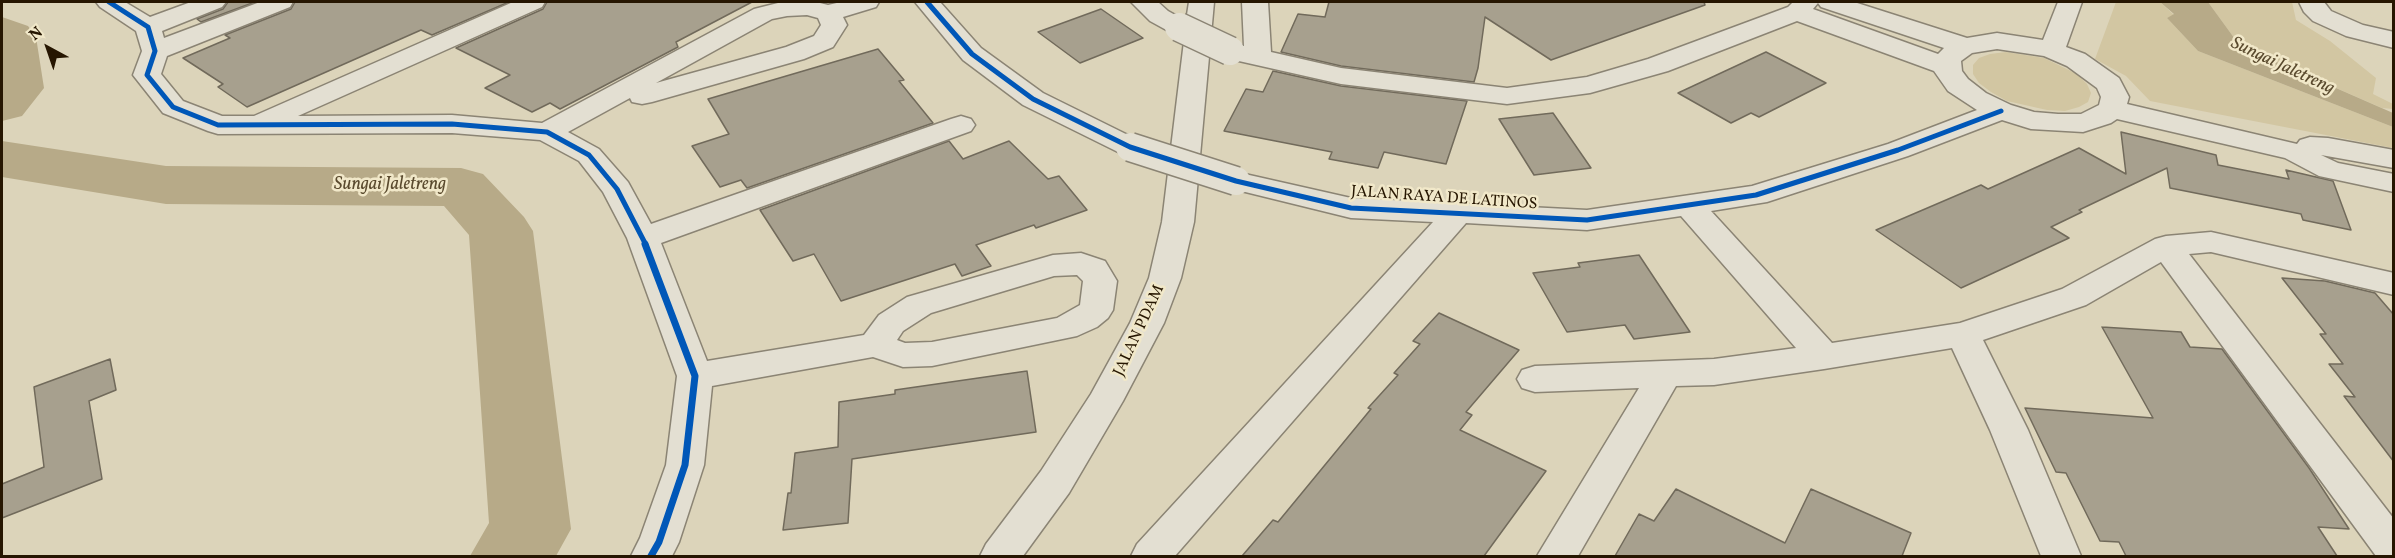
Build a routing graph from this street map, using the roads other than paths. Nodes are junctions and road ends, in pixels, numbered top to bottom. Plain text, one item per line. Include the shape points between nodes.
1 (109, 2) edge
2 (213, 2) edge
3 (281, 2) edge
4 (533, 2) edge
5 (867, 2) edge
6 (927, 2) edge
7 (1144, 2) edge
8 (1201, 2) edge
9 (1255, 2) edge
10 (1830, 2) edge
11 (2070, 2) edge
12 (2312, 2) edge
13 (1801, 7) edge
14 (828, 13) junction
15 (152, 39) junction
16 (2394, 40) edge
17 (1966, 46) junction
18 (2052, 50) junction
19 (1258, 57) junction
20 (1948, 67) junction
21 (2112, 109) junction
22 (589, 111) junction
23 (2001, 111) junction
24 (254, 125) junction
25 (961, 125) dead end
26 (547, 132) junction
27 (2295, 152) junction
28 (2394, 159) edge
29 (2394, 183) edge
30 (1688, 205) junction
31 (1456, 215) junction
32 (643, 238) junction
33 (2166, 246) junction
34 (2394, 284) edge
35 (1963, 334) junction
36 (875, 345) junction
37 (1824, 357) junction
38 (1665, 374) junction
39 (695, 376) junction
40 (1535, 379) dead end
41 (2394, 550) edge
42 (651, 556) edge
43 (1000, 556) edge
44 (1151, 556) edge
45 (1557, 556) edge
46 (2061, 556) edge

1 - 15 street
2 - 15 street
3 - 15 street
4 - 24 street
5 - 14 street
6 - 31 street, JALAN RAYA DE LATINOS, bridge via 972,54 1033,99 1130,147 1236,181 1351,208
7 - 19 street, bridge via 1179,27 1230,51
8 - 43 street, JALAN PDAM via 1178,222 1164,278 1147,323 1105,401 1055,482
9 - 19 street
10 - 17 street
11 - 18 street
12 - 16 street via 2322,16 2355,31
13 - 19 street via 1658,64 1590,85 1507,96 1341,76
13 - 20 street
14 - 22 street via 797,7 764,14
14 - 22 street via 834,25 824,41 795,53
15 - 24 street via 147,75 173,107 218,125
17 - 18 street via 1997,41
17 - 20 street via 1948,59
18 - 21 street via 2085,66 2109,84 2115,97
20 - 23 street via 1958,85
21 - 23 street via 2083,123 2031,120
21 - 27 street
22 - 26 street
23 - 30 street, JALAN RAYA DE LATINOS via 1898,150 1756,195
24 - 26 street via 452,124
25 - 32 street
26 - 32 street via 589,155 617,189
27 - 28 street via 2319,146
27 - 29 street via 2330,170
30 - 31 street, JALAN RAYA DE LATINOS via 1587,220
30 - 37 street
31 - 44 street
32 - 39 street
33 - 34 street via 2211,242
33 - 35 street via 2074,297
33 - 41 street
35 - 37 street
35 - 46 street via 2009,430
36 - 36 street via 891,323 919,305 1042,269 1081,264 1093,269 1100,280 1096,310 1065,328 932,354 903,355
36 - 39 street
37 - 38 street via 1714,372
38 - 40 street
38 - 45 street
39 - 42 street via 685,465

